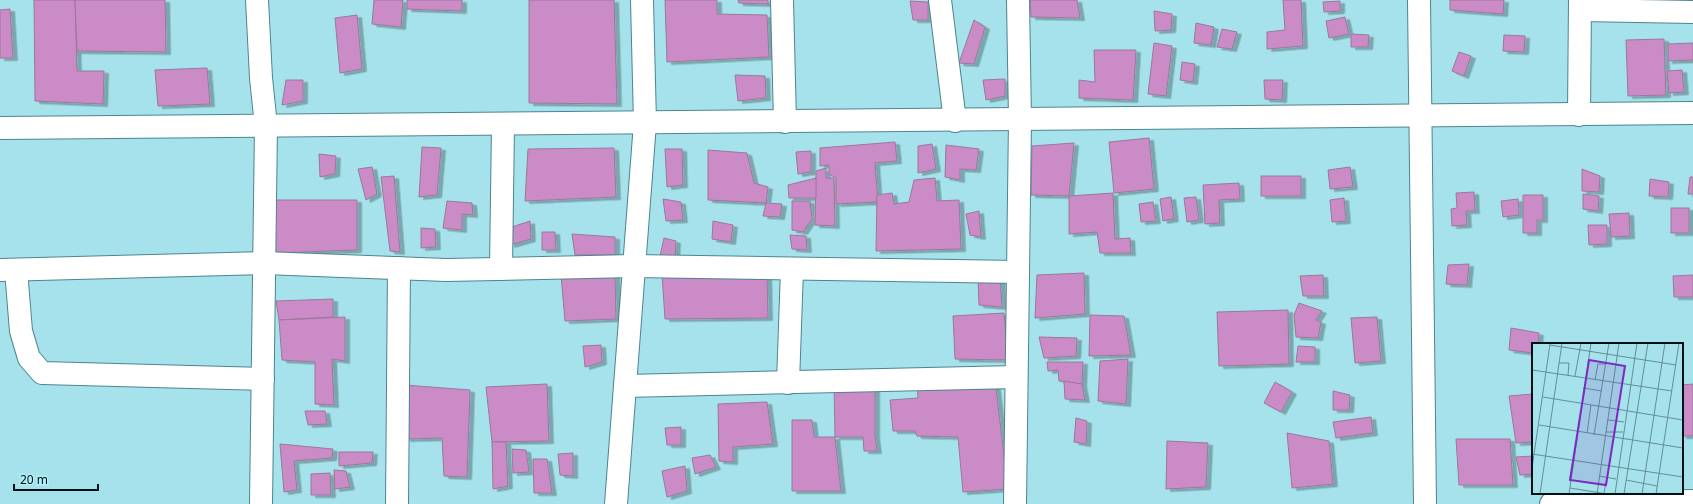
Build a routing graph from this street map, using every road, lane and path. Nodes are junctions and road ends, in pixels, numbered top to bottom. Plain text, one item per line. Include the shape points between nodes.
1 (257, 0) edge
2 (642, 0) edge
3 (782, 0) edge
4 (940, 0) edge
5 (1018, 0) edge
6 (1419, 0) edge
7 (1580, 5) edge
8 (1693, 12) edge
9 (1693, 113) edge
10 (1579, 115) junction
11 (1420, 117) junction
12 (1020, 120) junction
13 (955, 121) junction
14 (785, 122) junction
15 (645, 123) junction
16 (503, 124) junction
17 (266, 126) junction
18 (0, 128) edge
19 (264, 263) junction
20 (634, 266) junction
21 (399, 268) junction
22 (501, 269) junction
23 (792, 269) junction
24 (8, 270) edge
25 (1018, 272) junction
26 (1016, 377) junction
27 (263, 379) junction
28 (788, 383) junction
29 (625, 386) junction
30 (1693, 501) edge
31 (261, 504) edge
32 (397, 504) edge
33 (616, 504) edge
34 (1015, 504) edge
35 (1425, 504) edge
36 (1551, 504) edge

1 - 17 street
2 - 15 street
3 - 14 street
4 - 13 street
5 - 12 street
6 - 11 street
7 - 8 street
7 - 10 street
9 - 10 street
10 - 11 street
11 - 12 street
11 - 35 street
12 - 13 street
12 - 25 street
13 - 14 street
14 - 15 street
15 - 16 street
15 - 20 street
16 - 17 street
16 - 22 street
17 - 18 street
17 - 19 street
19 - 21 street
19 - 24 street
19 - 27 street
20 - 22 street
20 - 23 street
20 - 29 street
21 - 22 street
21 - 32 street
23 - 25 street
23 - 28 street
24 - 27 street via 29,358 42,373
25 - 26 street
26 - 28 street
26 - 34 street
27 - 31 street
28 - 29 street
29 - 33 street
30 - 36 street

